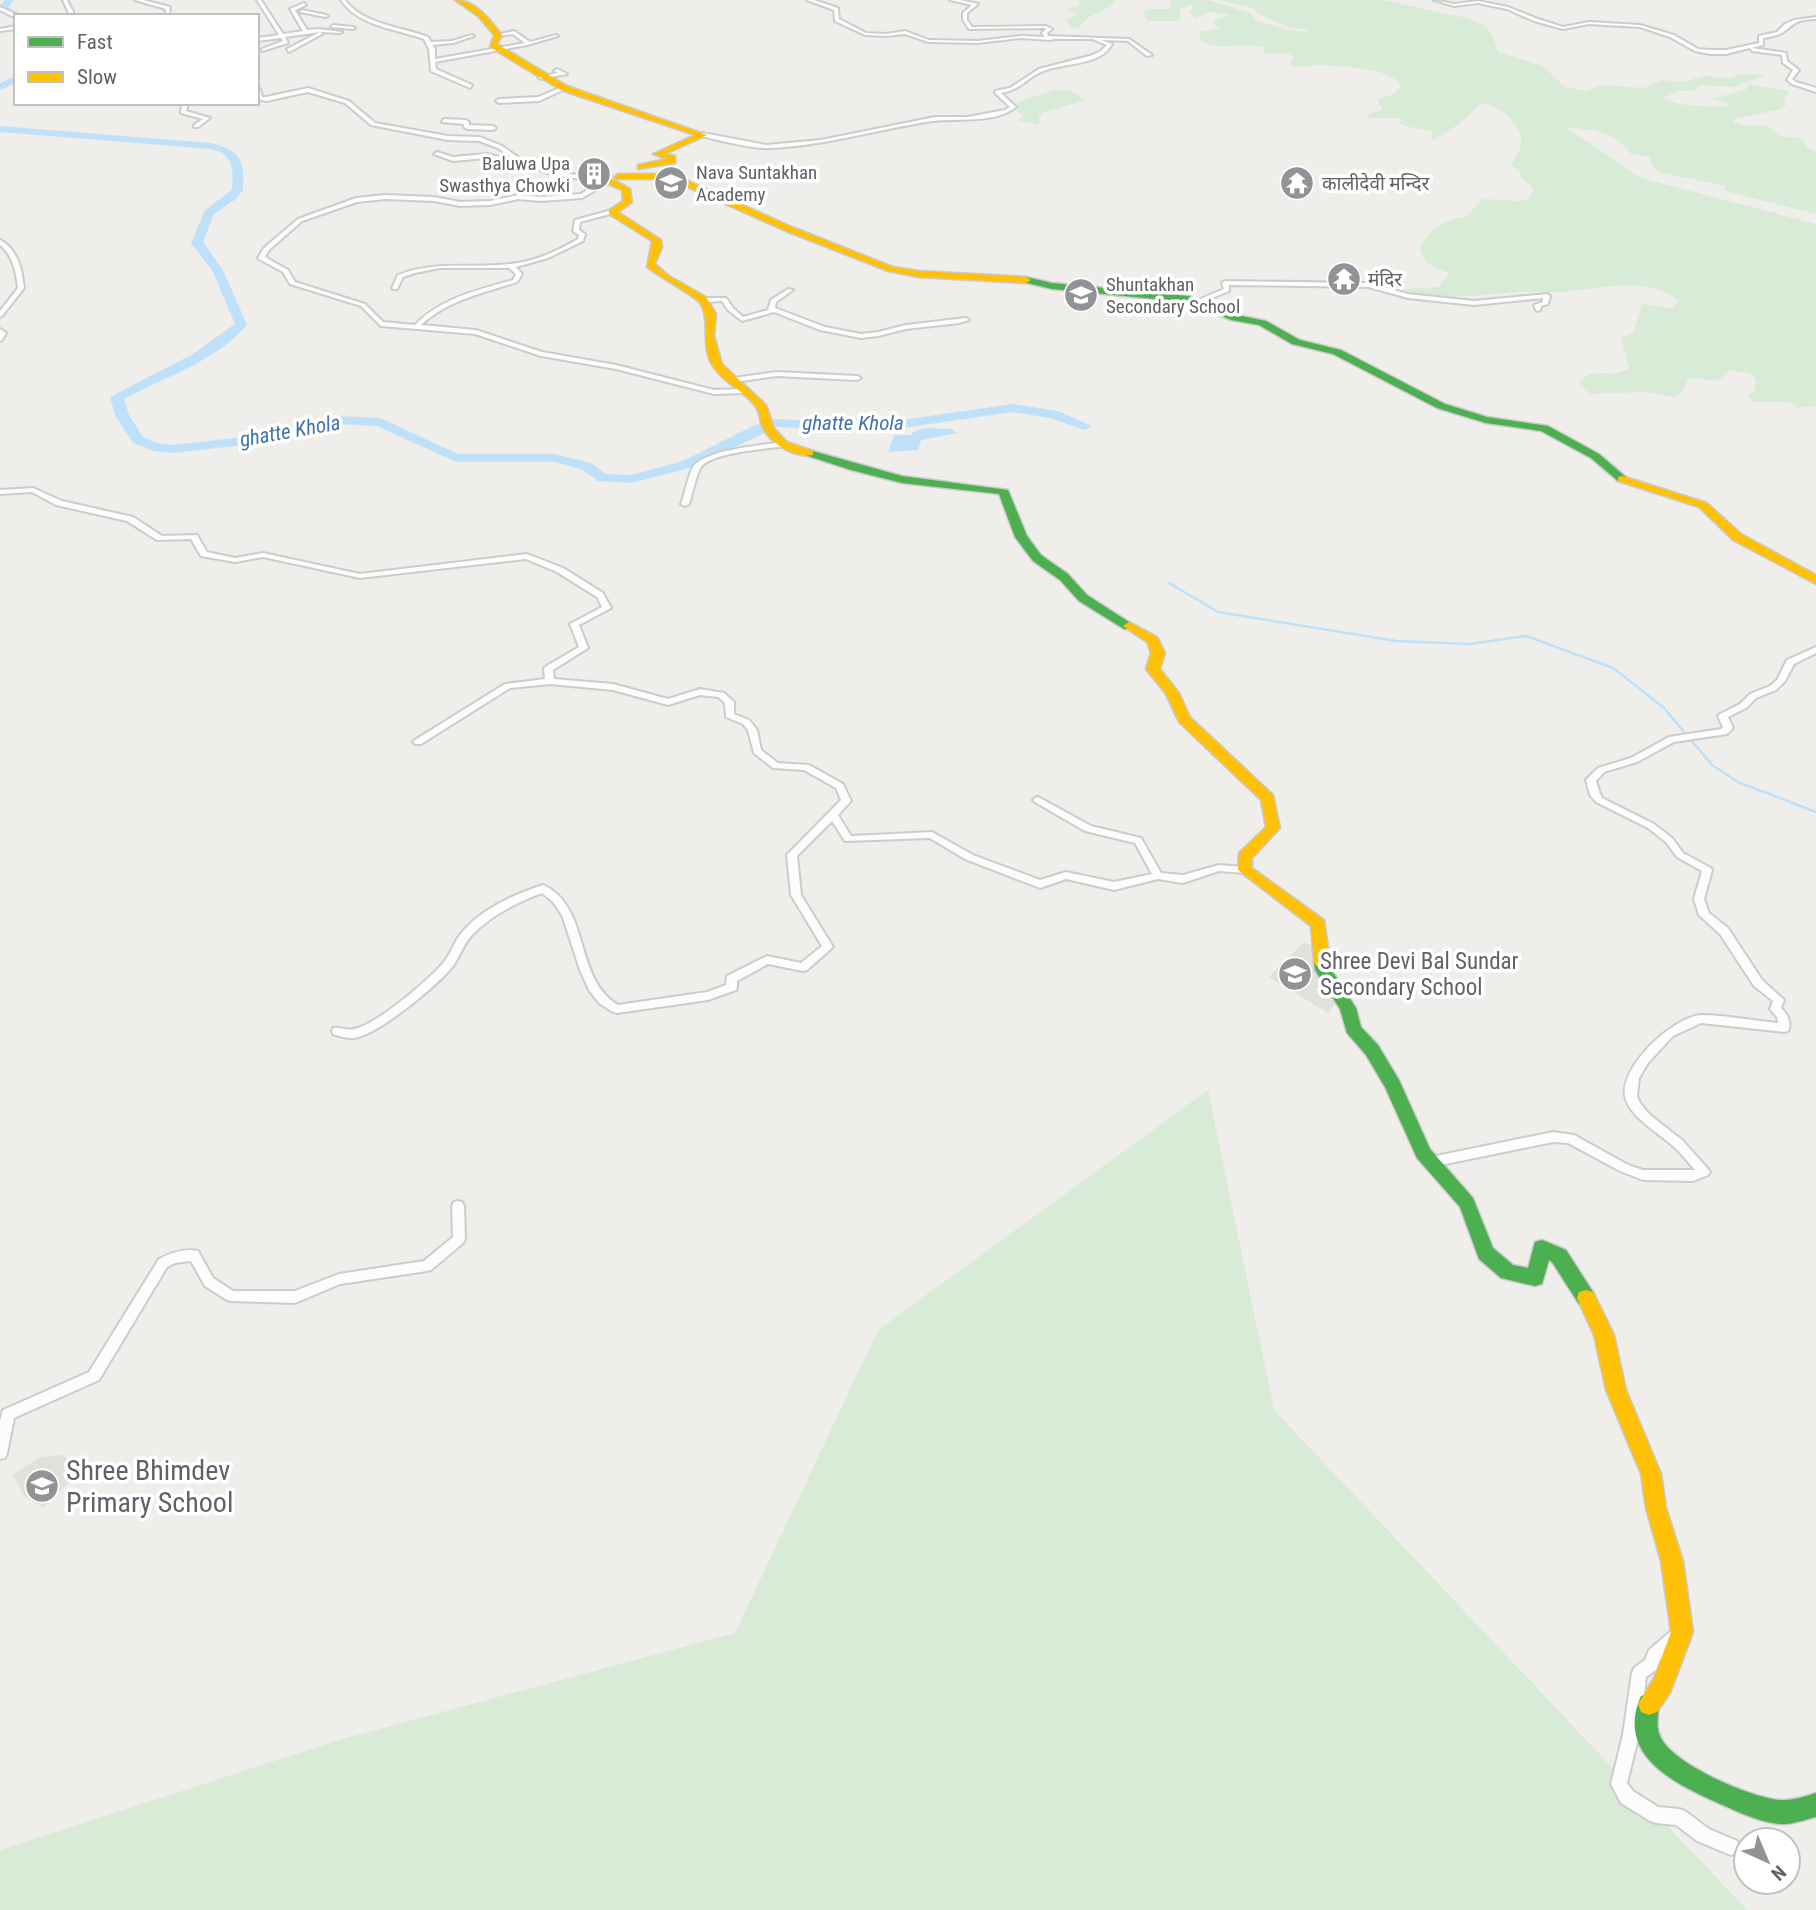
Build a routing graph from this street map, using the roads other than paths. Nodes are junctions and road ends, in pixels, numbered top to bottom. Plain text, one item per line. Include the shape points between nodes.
1 (138, 0) edge
2 (259, 0) edge
3 (298, 0) edge
4 (343, 0) edge
5 (459, 0) edge
6 (809, 0) edge
7 (906, 0) edge
8 (931, 0) edge
9 (952, 0) edge
10 (1436, 0) edge
11 (303, 7) junction
12 (167, 14) edge
13 (326, 16) dead end
14 (1816, 18) edge
15 (314, 23) dead end
16 (302, 25) junction
17 (353, 28) dead end
18 (321, 31) junction
19 (306, 32) junction
20 (340, 32) dead end
21 (282, 36) junction
22 (472, 36) dead end
23 (556, 36) dead end
24 (1095, 38) junction
25 (259, 40) edge
26 (498, 42) junction
27 (528, 43) junction
28 (429, 44) junction
29 (1735, 49) junction
30 (264, 50) dead end
31 (289, 50) dead end
32 (1149, 55) dead end
33 (432, 61) junction
34 (557, 71) dead end
35 (541, 77) junction
36 (470, 86) dead end
37 (564, 88) junction
38 (1816, 90) edge
39 (259, 95) edge
40 (499, 101) dead end
41 (185, 105) edge
42 (449, 116) dead end
43 (444, 121) junction
44 (196, 126) dead end
45 (493, 128) dead end
46 (703, 135) junction
47 (432, 136) junction
48 (437, 154) dead end
49 (545, 170) junction
50 (614, 180) junction
51 (612, 212) junction
52 (0, 242) edge
53 (511, 266) junction
54 (395, 288) dead end
55 (790, 290) dead end
56 (4, 297) dead end
57 (13, 298) junction
58 (705, 300) junction
59 (1198, 302) junction
60 (771, 309) junction
61 (1538, 309) dead end
62 (0, 315) edge
63 (967, 320) dead end
64 (418, 325) junction
65 (0, 331) edge
66 (0, 340) edge
67 (857, 378) dead end
68 (739, 386) junction
69 (783, 444) junction
70 (0, 492) edge
71 (685, 504) dead end
72 (1816, 580) edge
73 (1816, 650) edge
74 (550, 681) junction
75 (418, 742) dead end
76 (1038, 800) dead end
77 (833, 815) junction
78 (1245, 870) junction
79 (1158, 876) junction
80 (337, 1031) dead end
81 (1431, 1162) junction
82 (458, 1206) dead end
83 (4, 1408) edge
84 (0, 1453) edge
85 (1682, 1632) junction
86 (1816, 1804) edge
87 (1731, 1847) dead end

1 - 12 street via 168,8
2 - 21 street
3 - 11 street
4 - 28 street via 374,21 426,38
5 - 26 street via 481,15
6 - 24 street via 836,9 837,20 865,34 905,32 950,43 1021,37
7 - 8 street
9 - 24 street via 976,4 965,13 971,28 1046,27 1047,37
10 - 29 street via 1508,8 1563,28 1589,23 1640,26 1698,50
11 - 13 street
11 - 16 street via 292,9
14 - 29 street via 1794,20 1779,33 1761,37 1761,44
15 - 16 street
16 - 19 street
17 - 18 street via 333,26
18 - 19 street
18 - 20 street
18 - 31 street
19 - 21 street
21 - 25 street
21 - 30 street via 286,42
22 - 28 street
23 - 27 street
24 - 32 street via 1129,40
24 - 46 street via 1110,44 1108,49 1041,70 1014,90 997,92 1013,107 1007,111 766,147
26 - 27 street
26 - 27 street via 514,32
26 - 33 street
26 - 35 street
28 - 33 street
29 - 38 street via 1784,54 1785,62 1796,70 1789,79
33 - 36 street via 434,71
34 - 35 street via 564,74
35 - 37 street
37 - 40 street via 539,99
37 - 46 street
39 - 47 street via 266,99 308,90 347,102 373,124
41 - 44 street via 183,112 207,118
42 - 43 street
43 - 45 street
43 - 47 street
46 - 50 street via 657,155 672,161 623,170
47 - 49 street via 480,139
48 - 49 street via 453,159 487,156
49 - 50 street
50 - 51 street via 626,189 628,202
50 - 59 street via 670,176 891,269 1021,279
50 - 64 street via 582,196 460,204 385,197 355,200 300,220 266,248 261,258 286,271 292,283 363,305 381,324
51 - 53 street via 577,221 576,230 583,237 572,246
51 - 58 street via 656,240 650,265
52 - 57 street via 9,247 19,269 21,288
53 - 54 street via 417,268 400,276
53 - 64 street via 519,274 515,281 432,312
55 - 60 street via 775,300
56 - 57 street
57 - 62 street
58 - 60 street via 722,298 742,319
58 - 68 street via 712,316 709,337 717,365
59 - 61 street via 1227,290 1225,283 1274,283 1369,285 1408,296 1474,303 1547,296
59 - 72 street via 1235,318 1262,323 1296,342 1337,352 1441,406 1486,420 1544,428 1595,456 1618,478 1703,505 1737,537
60 - 63 street via 820,328 871,335
64 - 68 street via 476,332 541,354 714,392
65 - 66 street
67 - 68 street via 777,374
68 - 69 street via 762,407
69 - 71 street via 701,463
69 - 78 street via 864,473 934,484 986,486 1004,492 1021,537 1037,558 1083,598 1152,639 1157,653 1153,669 1172,693 1184,719 1268,798 1273,828 1244,857
70 - 74 street via 33,490 58,503 130,519 160,538 194,537 204,554 235,560 264,555 360,576 527,556 600,595 607,608 574,624 584,648 548,669
73 - 81 street via 1790,662 1773,688 1723,716 1728,728 1724,732 1672,739 1634,760 1609,766 1591,780 1599,800 1651,826 1670,840 1680,855 1707,870 1699,899 1704,915 1724,930 1758,983 1779,1000 1775,1009 1782,1015 1784,1028 1700,1019 1669,1032 1633,1079 1631,1096 1636,1106 1704,1172 1643,1175 1570,1138 1553,1137
74 - 75 street via 508,686
74 - 77 street via 613,687 668,702 700,692 720,695 730,702 729,715 752,730 757,751 776,766 806,767 840,786 846,801
76 - 79 street via 1088,829 1138,840
77 - 79 street via 848,839 932,835 969,857 1040,884 1066,875 1114,887
77 - 80 street via 792,855 796,895 828,947 803,967 767,960 732,979 732,986 708,996 617,1009 606,1006 585,973 574,931 552,894 543,889 466,934 436,977 380,1021 359,1033
78 - 79 street via 1219,868 1183,879
78 - 81 street via 1320,924 1323,970 1348,1008 1353,1029 1393,1085
81 - 85 street via 1467,1203 1491,1261 1510,1273 1535,1278 1542,1248 1551,1250 1583,1292 1604,1335 1616,1390 1651,1474 1672,1561
82 - 83 street via 459,1239 427,1266 340,1279 295,1297 231,1296 209,1282 194,1255 173,1258 163,1263 94,1376
83 - 84 street
85 - 86 street via 1670,1667 1646,1709 1647,1736 1653,1748 1664,1761 1695,1779 1765,1810 1782,1813
85 - 87 street via 1639,1673 1619,1783 1627,1797 1656,1815 1679,1818

